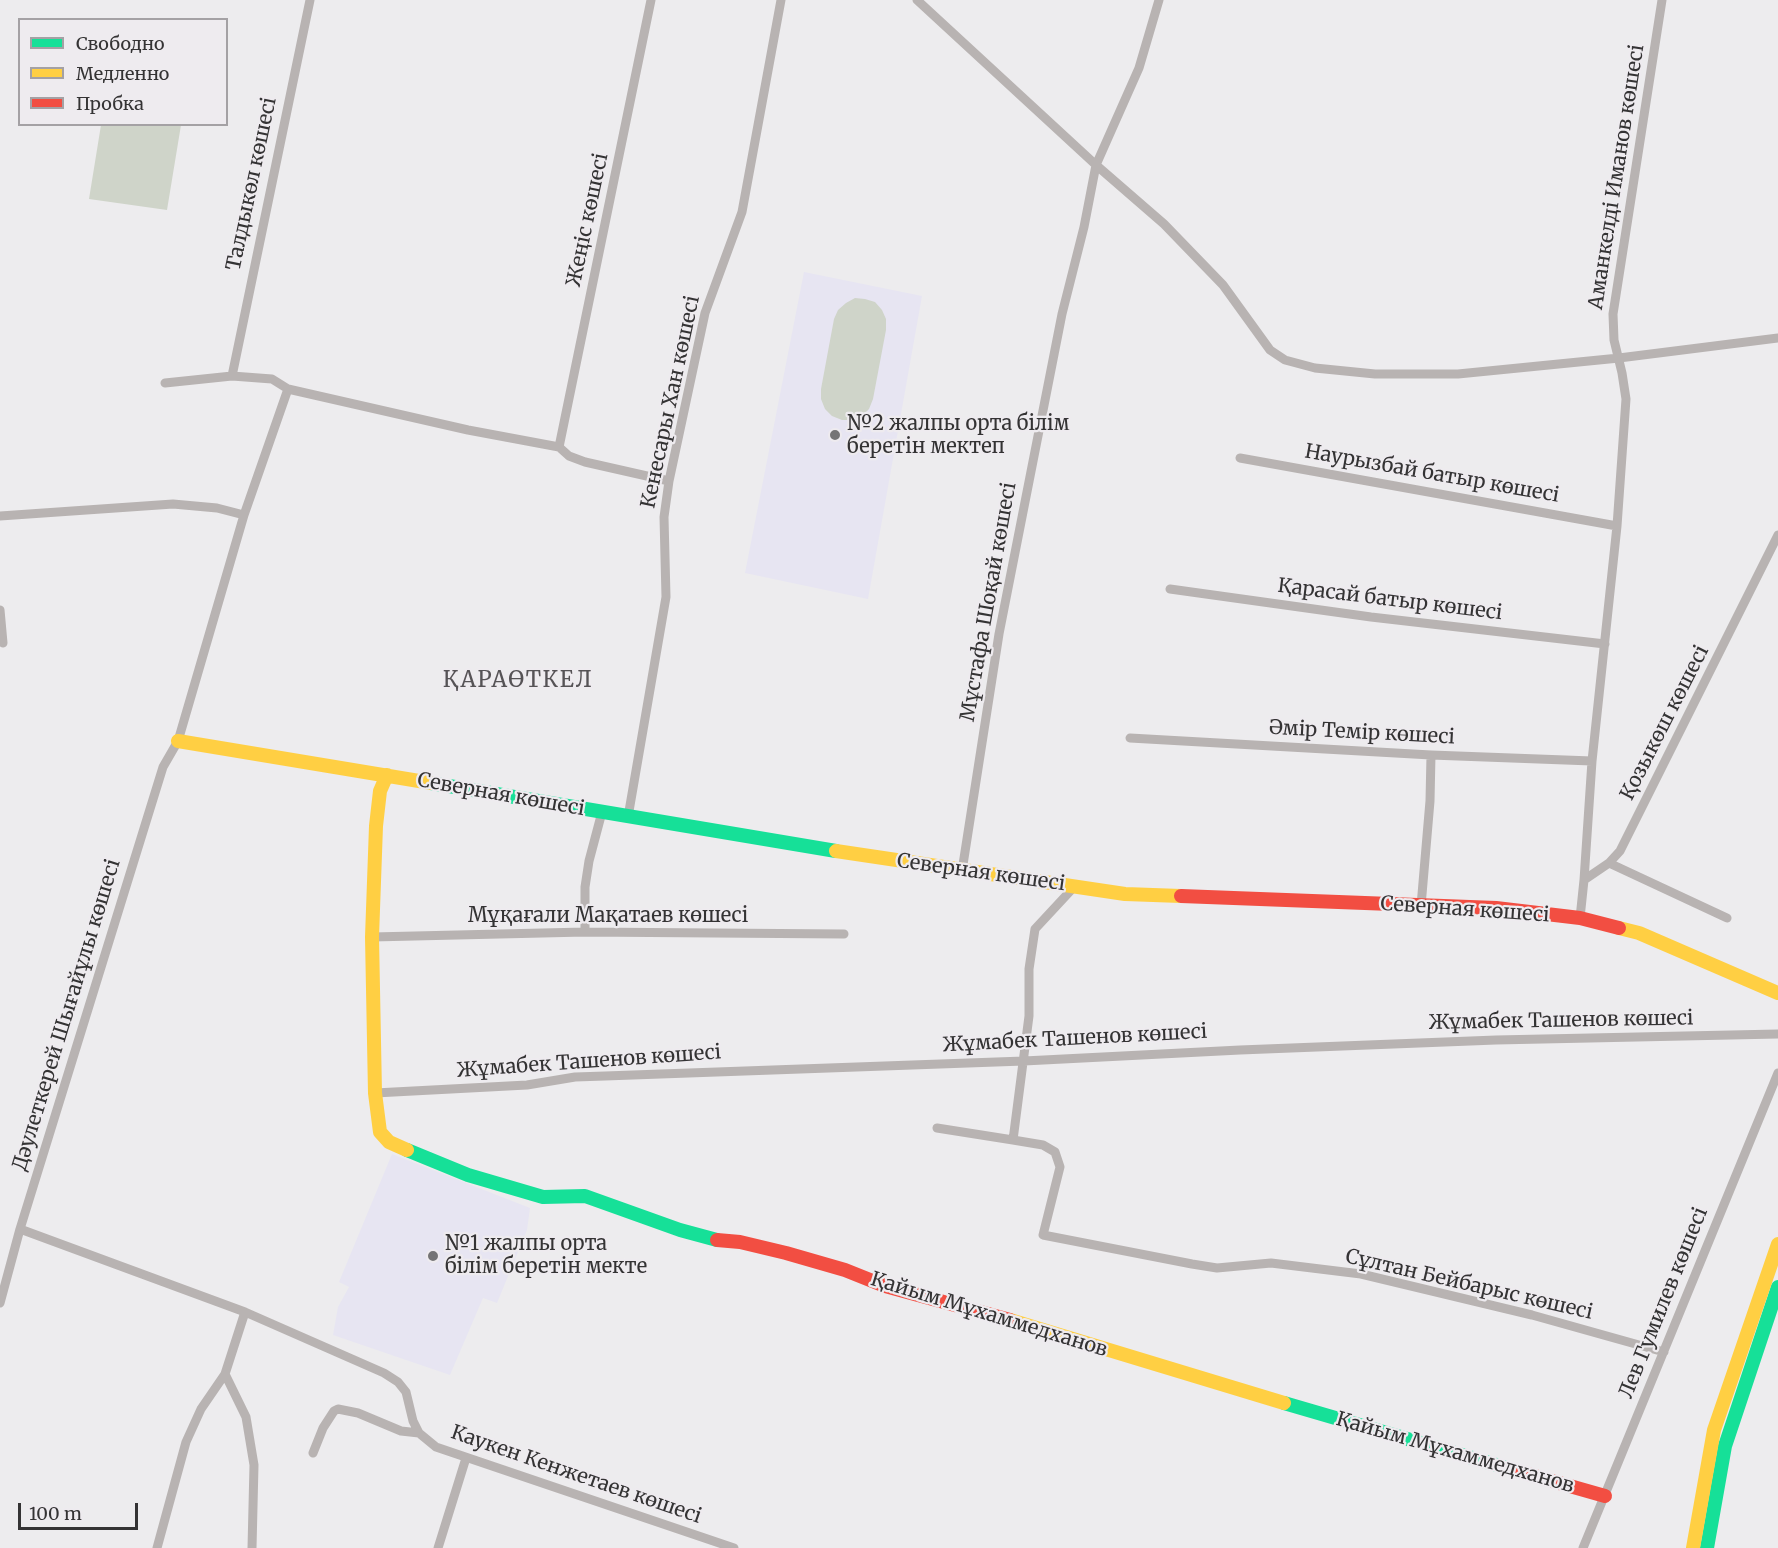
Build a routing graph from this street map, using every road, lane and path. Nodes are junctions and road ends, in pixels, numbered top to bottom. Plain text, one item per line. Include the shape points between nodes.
1 (310, 0) edge
2 (651, 0) edge
3 (781, 0) edge
4 (917, 0) edge
5 (1159, 0) edge
6 (1662, 0) edge
7 (1096, 165) junction
8 (1778, 338) edge
9 (1619, 358) junction
10 (232, 376) junction
11 (165, 382) dead end
12 (288, 389) junction
13 (559, 447) junction
14 (1240, 458) dead end
15 (669, 481) junction
16 (244, 515) junction
17 (0, 516) edge
18 (1617, 526) junction
19 (1778, 535) edge
20 (1170, 589) dead end
21 (0, 609) edge
22 (3, 643) dead end
23 (1605, 644) junction
24 (1130, 738) dead end
25 (178, 741) junction
26 (1431, 755) junction
27 (1592, 761) junction
28 (387, 775) junction
29 (602, 812) junction
30 (628, 817) junction
31 (1609, 863) junction
32 (962, 871) junction
33 (1584, 880) junction
34 (1074, 887) junction
35 (1421, 906) junction
36 (1580, 918) junction
37 (1727, 918) dead end
38 (585, 932) junction
39 (844, 934) dead end
40 (372, 937) junction
41 (1778, 993) edge
42 (1778, 1034) edge
43 (1024, 1061) junction
44 (1778, 1072) edge
45 (375, 1093) junction
46 (937, 1128) dead end
47 (1013, 1140) junction
48 (20, 1230) junction
49 (1778, 1244) edge
50 (1778, 1287) edge
51 (0, 1303) edge
52 (245, 1312) junction
53 (1664, 1352) junction
54 (225, 1374) junction
55 (419, 1433) junction
56 (313, 1453) dead end
57 (466, 1458) junction
58 (1605, 1496) junction
59 (157, 1548) edge
60 (252, 1548) edge
61 (438, 1548) edge
62 (734, 1548) edge
63 (1583, 1548) edge
64 (1693, 1548) edge
65 (1707, 1548) edge

1 - 10 street, Талдыкөл көшесі
2 - 13 street, Жеңіс көшесі
3 - 15 street, Кенесары Хан көшесі via 742,212 705,313
4 - 7 street
5 - 7 street, Мұстафа Шоқай көшесі via 1139,68
6 - 9 street, Аманкелді Иманов көшесі via 1613,314
7 - 9 street via 1164,224 1223,285 1270,350 1285,360 1315,368 1375,374 1458,374
7 - 32 street, Мұстафа Шоқай көшесі via 1062,314 999,634
8 - 9 street
9 - 18 street, Аманкелді Иманов көшесі via 1626,399
10 - 11 street
10 - 12 street via 272,379
12 - 13 street
12 - 16 street, Дәулеткерей Шығайұлы көшесі
13 - 15 street via 585,462
14 - 18 street, Наурызбай батыр көшесі
15 - 30 street, Кенесары Хан көшесі via 664,517 666,597
16 - 17 street via 173,504
16 - 25 street, Дәулеткерей Шығайұлы көшесі
18 - 23 street, Аманкелді Иманов көшесі
19 - 31 street, Қозыкөш көшесі via 1665,764 1620,851
20 - 23 street, Қарасай батыр көшесі
21 - 22 street
23 - 27 street, Аманкелді Иманов көшесі
24 - 26 street, Әмір Темір көшесі
25 - 28 main road, Северная көшесі
25 - 48 street, Дәулеткерей Шығайұлы көшесі via 163,767
26 - 27 street, Әмір Темір көшесі
26 - 35 street
27 - 33 street, Аманкелді Иманов көшесі
28 - 29 main road, Северная көшесі
28 - 40 main road via 380,791 376,826
29 - 30 main road, Северная көшесі
29 - 38 street via 585,887
30 - 32 main road, Северная көшесі
31 - 33 street, Қозыкөш көшесі
31 - 37 street
32 - 34 main road, Северная көшесі
33 - 36 street
34 - 35 main road, Северная көшесі via 1125,894
34 - 43 street via 1035,929
35 - 36 main road, Северная көшесі via 1496,908
36 - 41 main road, Северная көшесі via 1640,933
38 - 39 street, Мұқағали Мақатаев көшесі
38 - 40 street, Мұқағали Мақатаев көшесі
40 - 45 main road
42 - 43 street, Жұмабек Ташенов көшесі via 1496,1040
43 - 45 street, Жұмабек Ташенов көшесі via 574,1077 527,1085
43 - 47 street
44 - 53 street, Лев Гумилев көшесі
45 - 58 main road, Қайым Мұхаммедханов via 380,1132 389,1142 468,1175 543,1197 585,1196 680,1230 786,1253 885,1286
46 - 47 street
47 - 53 street, Сұлтан Бейбарыс көшесі via 1043,1145 1055,1152 1060,1167 1043,1235 1217,1268 1271,1263 1360,1274 1532,1315
48 - 51 street, Дәулеткерей Шығайұлы көшесі
48 - 52 street
49 - 64 main road via 1714,1430
50 - 65 main road via 1725,1446
52 - 54 street
52 - 55 street via 398,1382 406,1392
53 - 58 street, Лев Гумилев көшесі
54 - 59 street via 201,1409 186,1442
54 - 60 street via 246,1417 254,1465
55 - 56 street via 401,1431 338,1409 322,1428
55 - 57 street, Каукен Кенжетаев көшесі via 436,1447
57 - 61 street
57 - 62 street, Каукен Кенжетаев көшесі
58 - 63 street, Лев Гумилев көшесі

